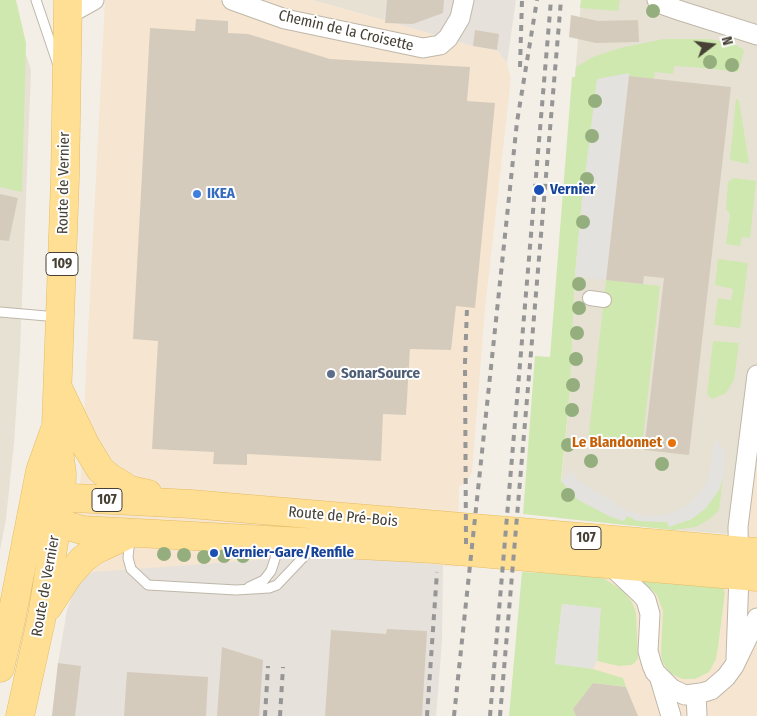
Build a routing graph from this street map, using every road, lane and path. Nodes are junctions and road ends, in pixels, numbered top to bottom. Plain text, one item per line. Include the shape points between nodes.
1 (36, 0) edge
2 (94, 0) edge
3 (232, 0) edge
4 (464, 0) edge
5 (657, 0) edge
6 (68, 8) edge
7 (757, 35) edge
8 (66, 92) junction
9 (0, 312) edge
10 (61, 317) junction
11 (757, 375) edge
12 (58, 388) junction
13 (56, 426) junction
14 (746, 473) junction
15 (757, 501) edge
16 (191, 504) junction
17 (33, 510) junction
18 (60, 511) junction
19 (131, 533) junction
20 (277, 541) junction
21 (317, 542) junction
22 (608, 563) junction
23 (748, 564) edge
24 (236, 590) junction
25 (42, 616) junction
26 (757, 618) edge
27 (736, 658) junction
28 (0, 668) edge
29 (660, 678) junction
30 (696, 694) junction
31 (20, 716) edge
32 (671, 716) edge
33 (697, 716) edge

1 - 8 lane
2 - 6 street
3 - 4 street, Chemin de la Croisette via 285,19 423,48 440,45 448,38 460,18
5 - 7 street via 680,11
6 - 8 main road, Route de Vernier / 109
8 - 10 main road, Route de Vernier / 109
9 - 10 lane
10 - 12 main road, Route de Vernier / 109
11 - 14 street
12 - 13 main road, Route de Vernier / 109
12 - 16 main road via 86,446 109,477 130,490
13 - 17 main road, Route de Vernier / 109 via 40,471
13 - 18 main road, Route de Vernier / 109 via 62,474
14 - 15 street
14 - 23 street via 738,527
16 - 18 main road, Route de Pré-Bois / 107 via 83,498
16 - 19 main road via 158,511 146,517
16 - 23 main road, Route de Pré-Bois / 107 via 443,526
17 - 18 main road, Route de Pré-Bois / 107
17 - 28 main road, Route de Vernier / 109
18 - 19 main road, Route de Pré-Bois / 107 via 82,530
18 - 25 main road, Route de Vernier / 109
19 - 20 main road, Route de Pré-Bois / 107
19 - 24 lane, Route de Pré-Bois via 128,558 132,569 148,586
19 - 25 main road via 113,540 84,559 68,576
20 - 21 main road, Route de Pré-Bois / 107
20 - 24 lane, Route de Pré-Bois via 275,561 264,580
21 - 22 main road, Route de Pré-Bois / 107
21 - 24 lane, Route de Pré-Bois via 276,585
22 - 23 main road, Route de Pré-Bois / 107
22 - 29 street via 646,600 650,614 648,651
23 - 27 street
25 - 31 main road, Route de Vernier / 109
26 - 27 street
27 - 30 street via 726,677 716,687
29 - 30 street via 685,695
29 - 32 street
30 - 33 street

